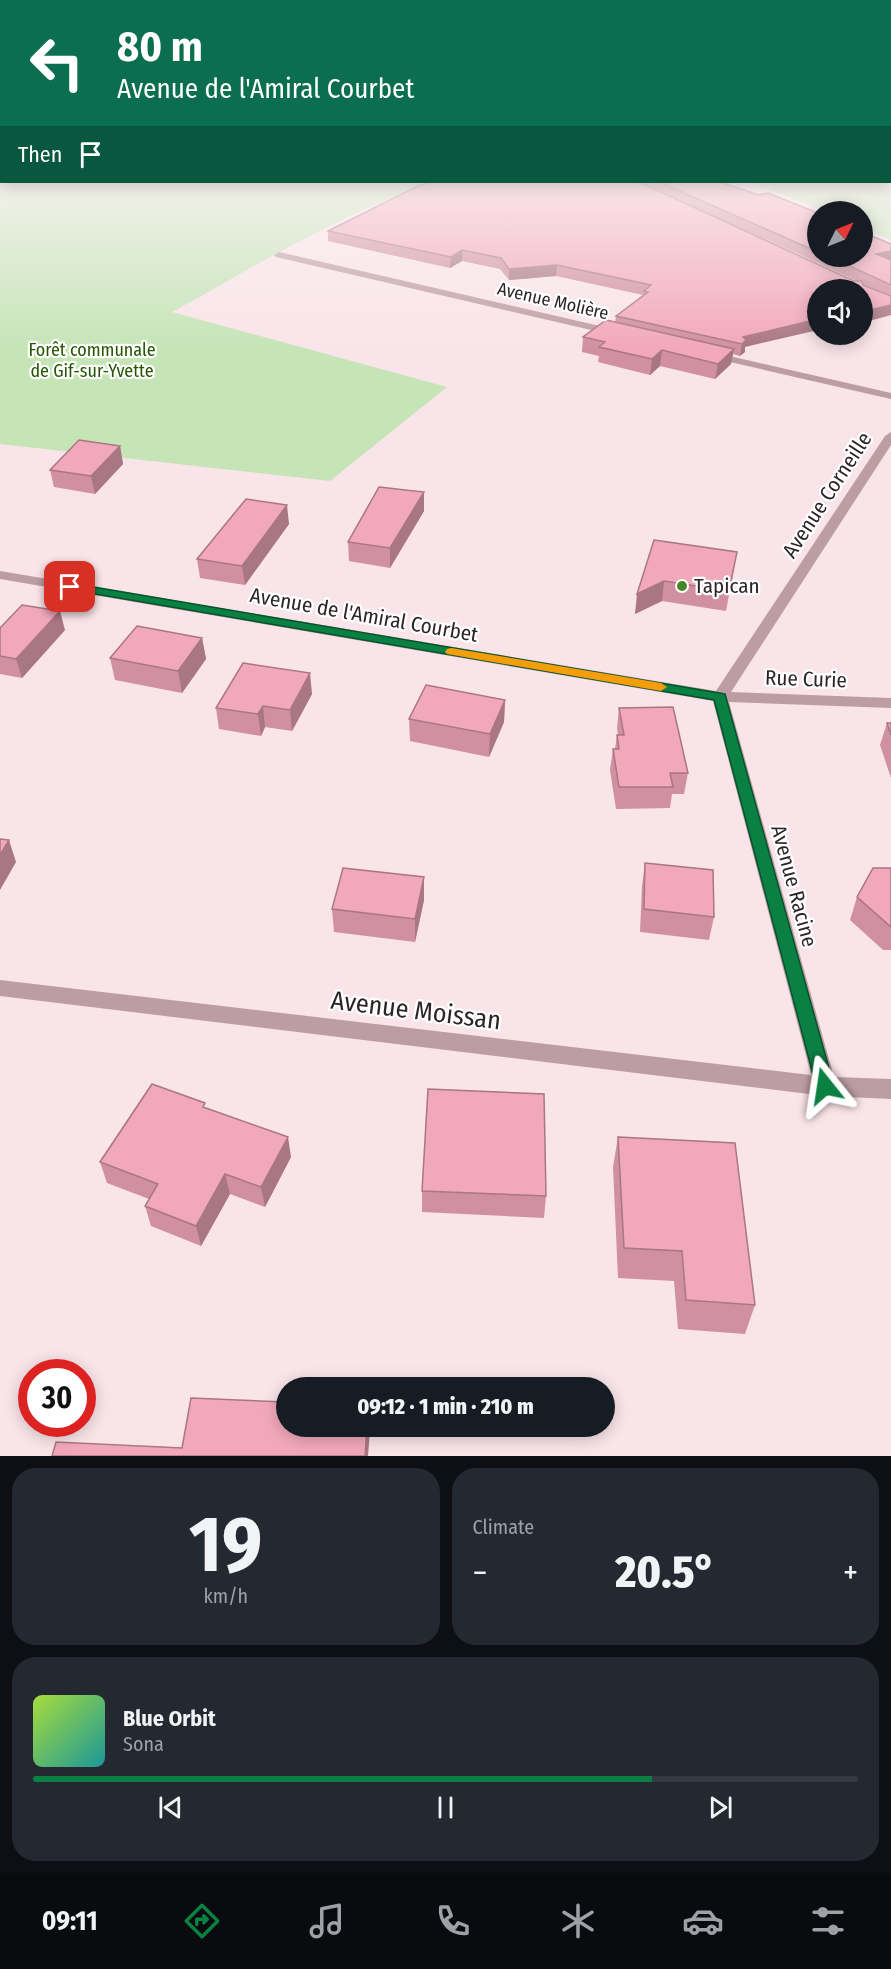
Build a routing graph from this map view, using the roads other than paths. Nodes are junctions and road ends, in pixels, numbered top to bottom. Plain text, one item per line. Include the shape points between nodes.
1 (279, 255) dead end
2 (625, 335) edge
3 (706, 353) edge
4 (891, 396) edge
5 (891, 436) edge
6 (0, 575) edge
7 (720, 697) junction
8 (891, 703) edge
9 (0, 988) edge
10 (825, 1086) junction
11 (891, 1089) edge

1 - 2 street, Avenue Molière
3 - 4 street
5 - 7 street, Avenue Corneille
6 - 7 street, Avenue de l'Amiral Courbet
7 - 8 street, Rue Curie
7 - 10 street, Avenue Racine
9 - 10 street, Avenue Moissan
10 - 11 street, Avenue Moissan

